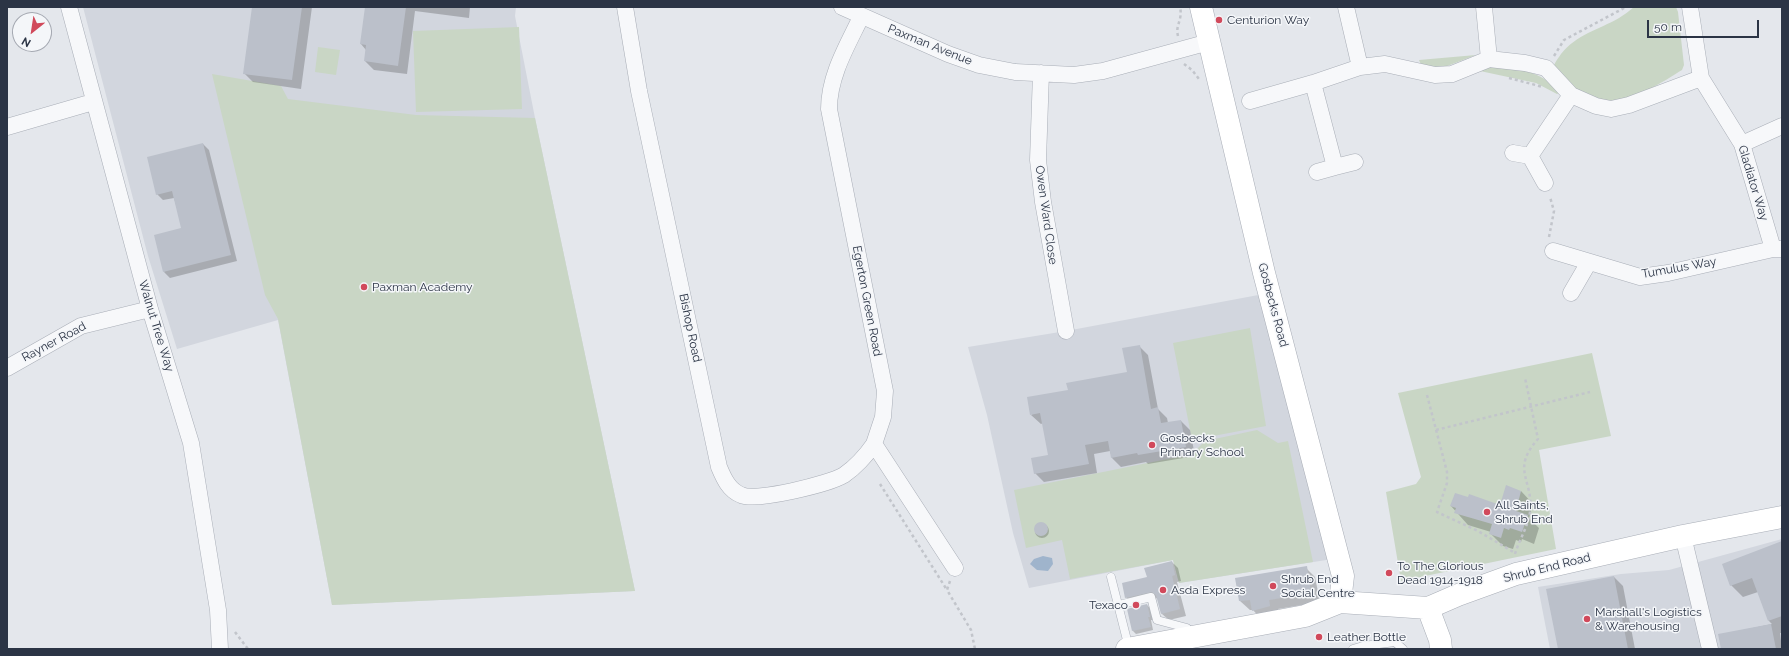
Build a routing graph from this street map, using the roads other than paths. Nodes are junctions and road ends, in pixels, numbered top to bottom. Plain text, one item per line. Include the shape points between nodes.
1 (68, 7) edge
2 (625, 7) edge
3 (842, 7) edge
4 (1201, 7) edge
5 (1346, 7) edge
6 (1484, 7) edge
7 (1690, 7) edge
8 (861, 17) junction
9 (1209, 42) junction
10 (1489, 59) junction
11 (1360, 67) junction
12 (1041, 73) junction
13 (1702, 78) junction
14 (1313, 83) junction
15 (1568, 100) junction
16 (1250, 101) dead end
17 (93, 102) junction
18 (1782, 126) edge
19 (7, 127) edge
20 (1742, 144) junction
21 (1513, 153) dead end
22 (1530, 156) junction
23 (1355, 162) dead end
24 (1335, 167) junction
25 (1317, 172) dead end
26 (1545, 183) road end
27 (1777, 249) edge
28 (1553, 251) road end
29 (1589, 262) junction
30 (1572, 293) dead end
31 (150, 308) junction
32 (1066, 331) dead end
33 (7, 368) edge
34 (874, 444) junction
35 (1782, 517) edge
36 (1682, 536) junction
37 (955, 568) road end
38 (1111, 577) dead end
39 (1340, 602) junction
40 (1118, 605) junction
41 (1428, 608) junction
42 (1191, 638) junction
43 (220, 649) edge
44 (1128, 649) edge
45 (1353, 649) edge
46 (1403, 649) edge
47 (1441, 649) edge
48 (1710, 649) edge

1 - 17 street, Walnut Tree Way
2 - 34 street, Bishop Road via 641,98 719,467 724,479 732,490 742,496 755,498 801,489 843,476 864,459
3 - 8 street, Paxman Avenue
4 - 9 main road, Gosbecks Road
5 - 11 street
6 - 10 street
7 - 13 street, Gladiator Way
8 - 12 street, Paxman Avenue via 979,65 1015,72
8 - 34 street, Egerton Green Road via 833,78 829,109 885,391 883,417
9 - 12 street, Paxman Avenue via 1103,71 1074,75
9 - 39 main road, Gosbecks Road via 1264,273 1343,576
10 - 11 street via 1452,74 1435,75 1385,64
10 - 15 street via 1546,68
11 - 14 street
12 - 32 street, Owen Ward Close via 1038,160
13 - 15 street via 1629,106 1611,109
13 - 20 street, Gladiator Way
14 - 16 street
14 - 24 street
15 - 22 street
17 - 19 street
17 - 31 street, Walnut Tree Way
18 - 20 street
20 - 27 street, Gladiator Way
21 - 22 street
22 - 26 street
23 - 24 street
24 - 25 street
27 - 29 street, Tumulus Way via 1640,277
28 - 29 street, Tumulus Way
29 - 30 street
31 - 33 street, Rayner Road via 81,326
31 - 43 street, Walnut Tree Way via 191,443 218,610
34 - 37 street
35 - 36 main road, Shrub End Road
36 - 41 main road, Shrub End Road via 1516,563 1458,595
36 - 48 street
38 - 40 lane
39 - 41 main road, Shrub End Road
39 - 42 main road, Shrub End Road via 1305,616
40 - 42 lane via 1151,597 1157,620 1187,628
40 - 44 lane
41 - 47 main road
42 - 44 main road, Shrub End Road
45 - 46 lane via 1395,642

